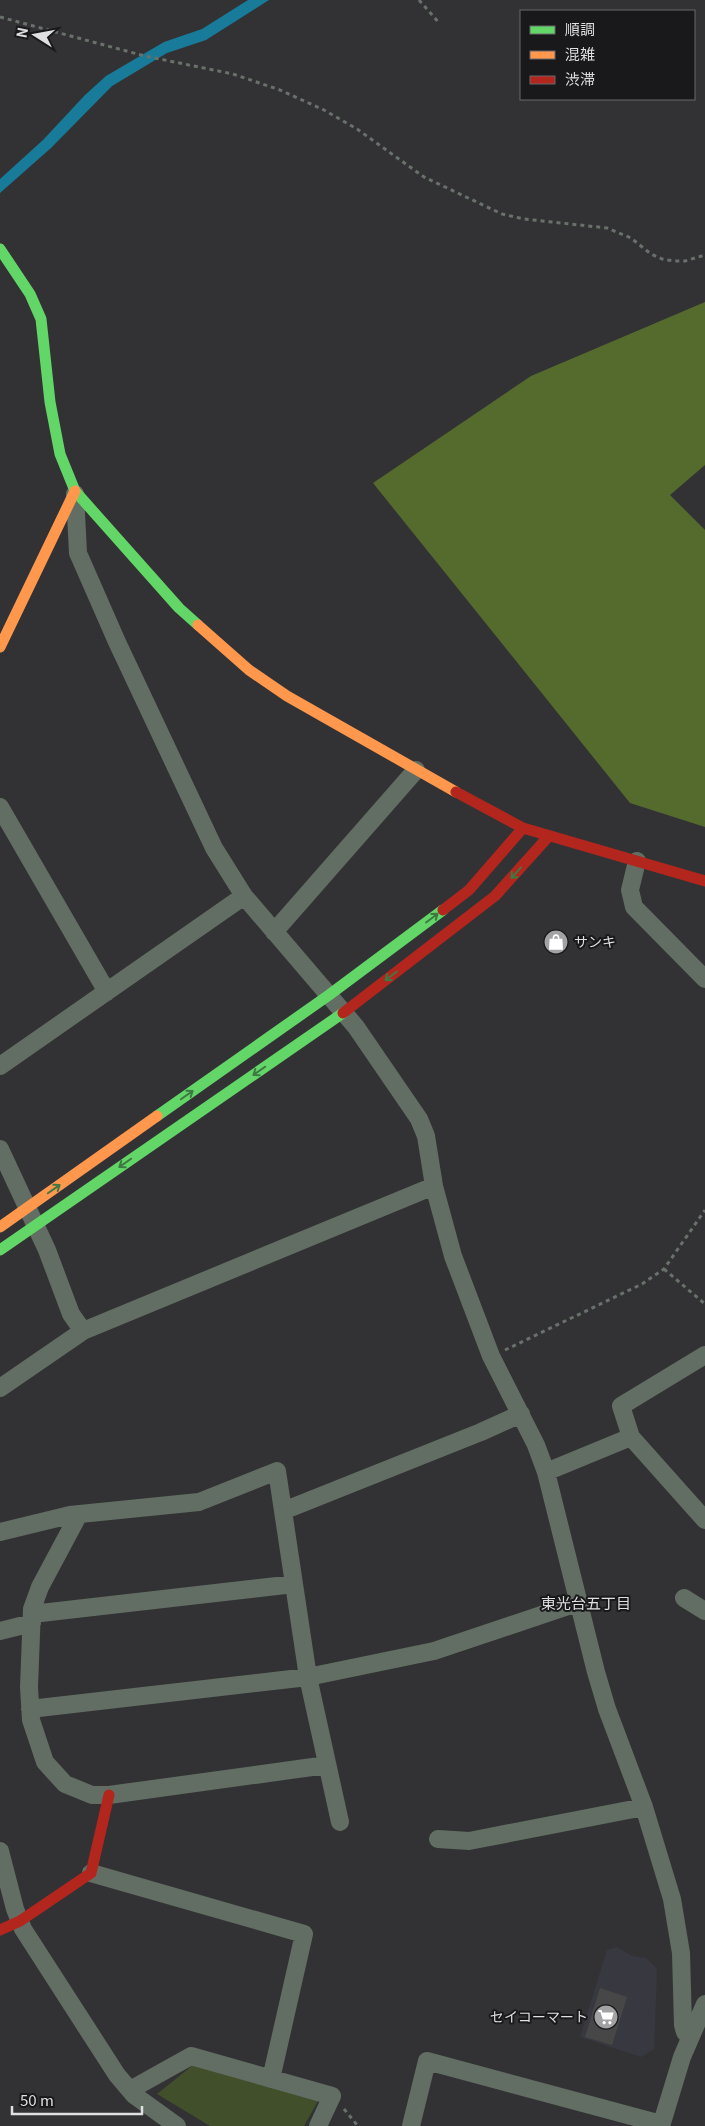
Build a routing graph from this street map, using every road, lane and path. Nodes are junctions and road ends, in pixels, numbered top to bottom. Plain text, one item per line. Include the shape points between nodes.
1 (419, 0) edge
2 (0, 17) edge
3 (440, 24) dead end
4 (0, 249) edge
5 (705, 255) edge
6 (75, 491) junction
7 (0, 647) edge
8 (416, 770) junction
9 (0, 807) edge
10 (523, 828) junction
11 (548, 836) junction
12 (637, 861) junction
13 (705, 881) edge
14 (244, 896) junction
15 (274, 932) junction
16 (705, 979) edge
17 (107, 992) junction
18 (329, 995) junction
19 (344, 1012) junction
20 (0, 1066) edge
21 (0, 1150) edge
22 (434, 1186) junction
23 (27, 1208) junction
24 (705, 1210) edge
25 (35, 1226) junction
26 (0, 1227) edge
27 (0, 1250) edge
28 (664, 1268) junction
29 (705, 1304) edge
30 (83, 1331) junction
31 (705, 1354) edge
32 (491, 1356) junction
33 (0, 1388) edge
34 (520, 1414) junction
35 (631, 1437) junction
36 (546, 1472) junction
37 (283, 1511) junction
38 (79, 1514) junction
39 (705, 1520) edge
40 (0, 1532) edge
41 (294, 1584) junction
42 (684, 1598) dead end
43 (580, 1602) junction
44 (705, 1611) edge
45 (32, 1619) junction
46 (0, 1631) edge
47 (308, 1677) junction
48 (30, 1709) junction
49 (327, 1765) junction
50 (110, 1796) junction
51 (644, 1807) junction
52 (340, 1822) dead end
53 (438, 1839) dead end
54 (0, 1851) edge
55 (91, 1873) junction
56 (20, 1921) junction
57 (0, 1930) edge
58 (705, 2004) edge
59 (690, 2038) junction
60 (271, 2079) junction
61 (130, 2090) junction
62 (661, 2125) edge
63 (177, 2126) edge
64 (318, 2126) edge
65 (410, 2126) edge

1 - 3 path
2 - 5 path via 145,56 233,74 280,90 357,129 424,177 502,214 607,228 631,238 651,254 674,262
4 - 6 street via 30,294 41,319 50,402 60,454
6 - 7 street
6 - 8 street via 179,608 249,670 324,719
6 - 14 street via 78,553 214,848
8 - 10 street
8 - 15 street
9 - 17 street
10 - 11 street
18 -> 10 street via 469,890
11 - 12 street
11 -> 19 street via 496,896
12 - 13 street
12 - 16 street via 630,890 634,907
14 - 15 street
14 - 17 street
15 - 18 street
17 - 20 street
18 - 19 street
23 -> 18 street
19 - 22 street via 419,1119
19 -> 25 street
21 - 23 street
22 - 30 street
22 - 32 street via 453,1256
23 - 25 street
23 - 26 street
24 - 28 path
25 - 27 street
25 - 30 street via 72,1314
28 - 29 path
28 - 32 path via 642,1284
30 - 33 street
31 - 35 street via 621,1406
32 - 34 street
34 - 36 street
34 - 37 street
35 - 36 street
35 - 39 street
36 - 43 street
37 - 38 street via 277,1471 199,1502
37 - 41 street
38 - 40 street
38 - 45 street via 40,1587
41 - 45 street
41 - 47 street
42 - 44 street
43 - 47 street via 434,1651
43 - 51 street via 607,1709
45 - 46 street
45 - 48 street
47 - 48 street
47 - 49 street
48 - 50 street via 46,1762 65,1784 92,1795
49 - 50 street
49 - 52 street
50 - 55 street
51 - 53 street via 469,1841
51 - 59 street via 672,1899 681,1953 683,2025
54 - 56 street
55 - 56 street
55 - 60 street via 304,1934
56 - 57 street
56 - 61 street via 117,2075
58 - 59 street
59 - 62 street
60 - 61 street via 191,2056
60 - 64 street via 332,2096
61 - 63 street
62 - 65 street via 427,2062

